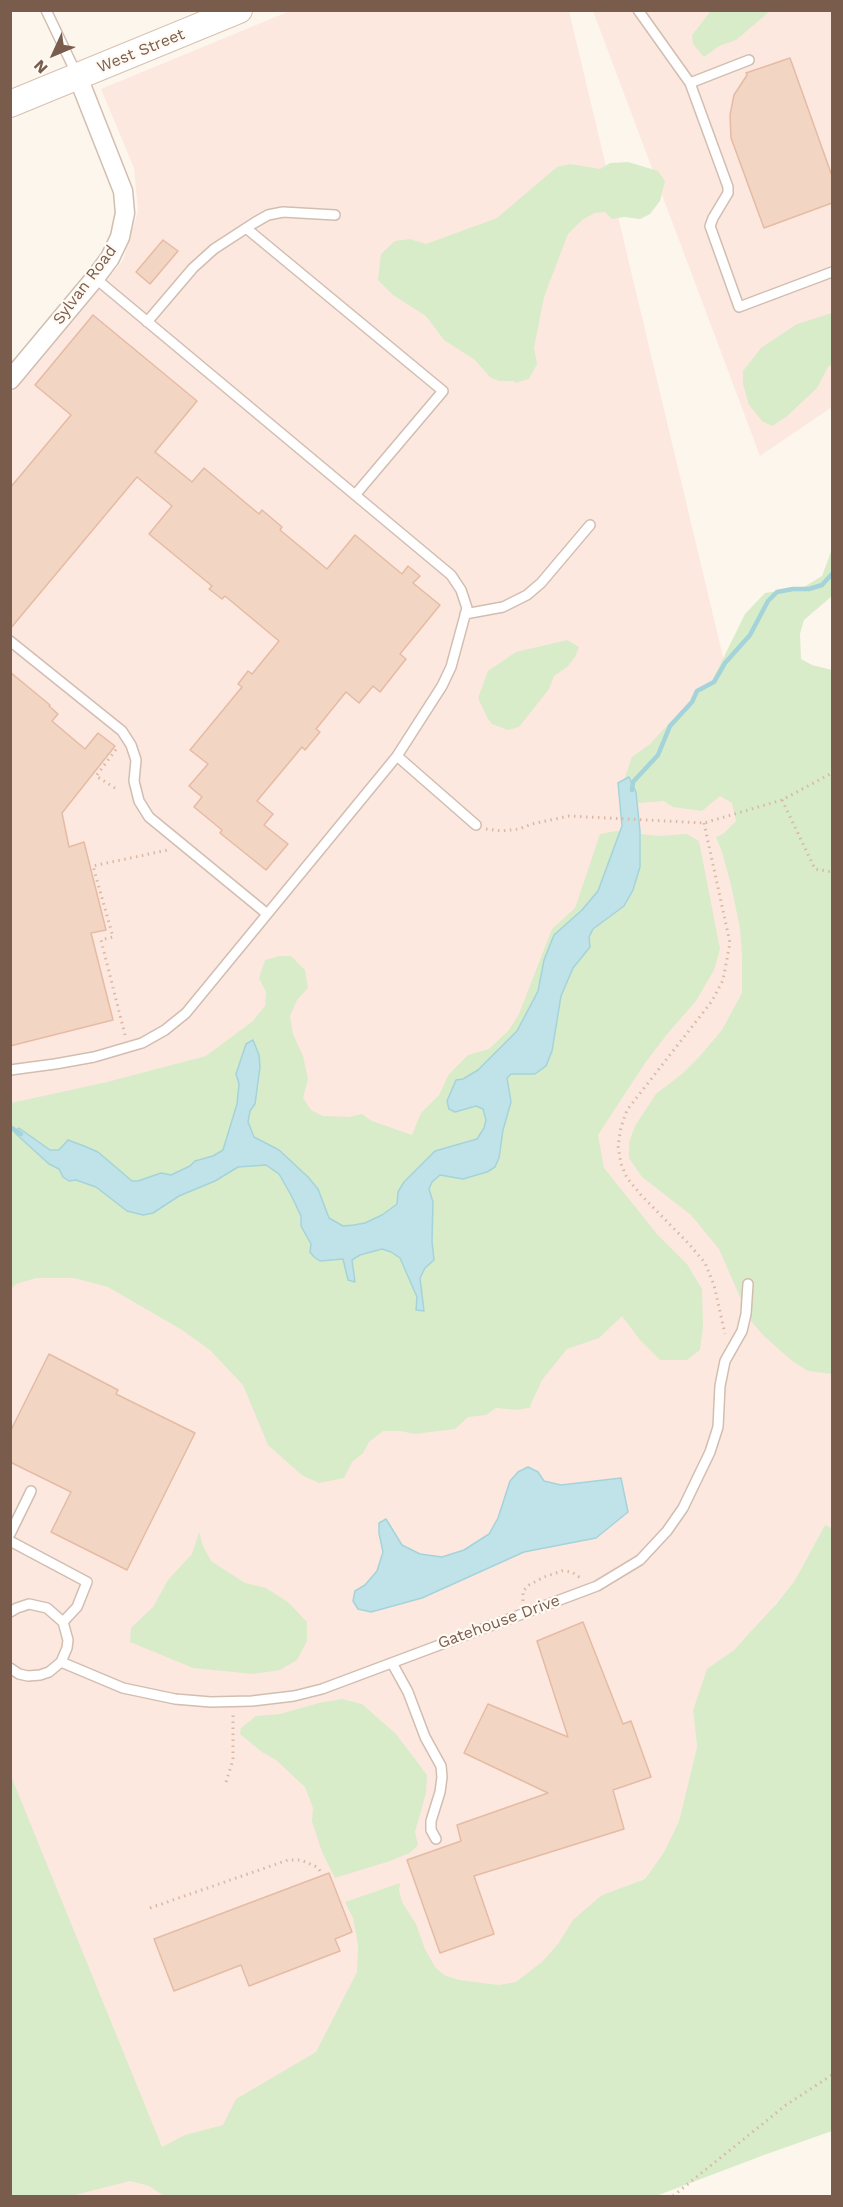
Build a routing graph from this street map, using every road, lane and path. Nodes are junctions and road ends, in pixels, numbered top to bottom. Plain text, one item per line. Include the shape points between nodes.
1 (46, 10) edge
2 (239, 10) edge
3 (638, 10) edge
4 (749, 60) dead end
5 (78, 77) junction
6 (690, 82) junction
7 (10, 104) edge
8 (335, 215) dead end
9 (246, 228) junction
10 (832, 272) edge
11 (95, 278) junction
12 (147, 322) junction
13 (10, 380) edge
14 (355, 495) junction
15 (590, 525) dead end
16 (465, 614) junction
17 (10, 641) edge
18 (113, 741) dead end
19 (397, 756) junction
20 (832, 773) edge
21 (115, 788) dead end
22 (782, 800) junction
23 (704, 823) junction
24 (476, 825) joint
25 (184, 846) junction
26 (832, 872) edge
27 (266, 913) junction
28 (128, 1047) junction
29 (10, 1070) edge
30 (748, 1284) dead end
31 (733, 1344) junction
32 (31, 1491) dead end
33 (10, 1534) edge
34 (10, 1541) edge
35 (582, 1579) dead end
36 (524, 1601) dead end
37 (10, 1612) edge
38 (63, 1622) junction
39 (61, 1662) junction
40 (392, 1663) junction
41 (10, 1668) edge
42 (233, 1712) dead end
43 (226, 1782) dead end
44 (436, 1839) dead end
45 (321, 1872) dead end
46 (150, 1908) dead end
47 (832, 2075) edge
48 (673, 2196) edge

1 - 5 lane
2 - 5 street, West Street
3 - 6 lane
4 - 6 lane
5 - 7 street, West Street
5 - 11 street, Sylvan Road via 123,191 125,213 120,237
6 - 10 lane via 728,187 710,226 740,307
8 - 9 lane via 283,212 268,215
9 - 12 lane via 193,268
9 - 14 lane via 443,391
11 - 12 lane
11 - 13 street, Sylvan Road
12 - 14 lane
14 - 16 lane via 451,575 461,590
15 - 16 lane via 527,595 503,607
16 - 19 lane via 452,667
17 - 25 lane via 122,731 136,760 134,781 139,801 149,817
18 - 21 path via 118,748 96,776
19 - 24 lane
19 - 27 lane
20 - 22 path
22 - 23 path
22 - 26 path via 815,869
23 - 24 path via 568,816 502,831
23 - 31 path via 730,943 723,980 712,1001 627,1110 618,1146 627,1178 705,1263 726,1335
25 - 27 lane
25 - 28 path via 93,866 113,937 101,940
27 - 28 lane via 186,1013 165,1030
28 - 29 lane
30 - 31 lane, Gatehouse Drive via 746,1314
31 - 40 lane, Gatehouse Drive via 724,1361 718,1427 710,1452 683,1508 640,1560 597,1586
32 - 33 lane
34 - 38 lane via 87,1582 78,1606
35 - 36 path via 562,1571 544,1577 523,1591
37 - 38 lane via 39,1605
38 - 39 lane via 68,1640
39 - 40 lane, Gatehouse Drive via 123,1688 211,1702 294,1696
39 - 41 lane via 40,1676 19,1674
40 - 44 lane via 441,1767 440,1792 431,1821
42 - 43 path via 233,1760
45 - 46 path via 302,1860 288,1860
47 - 48 path via 786,2105

